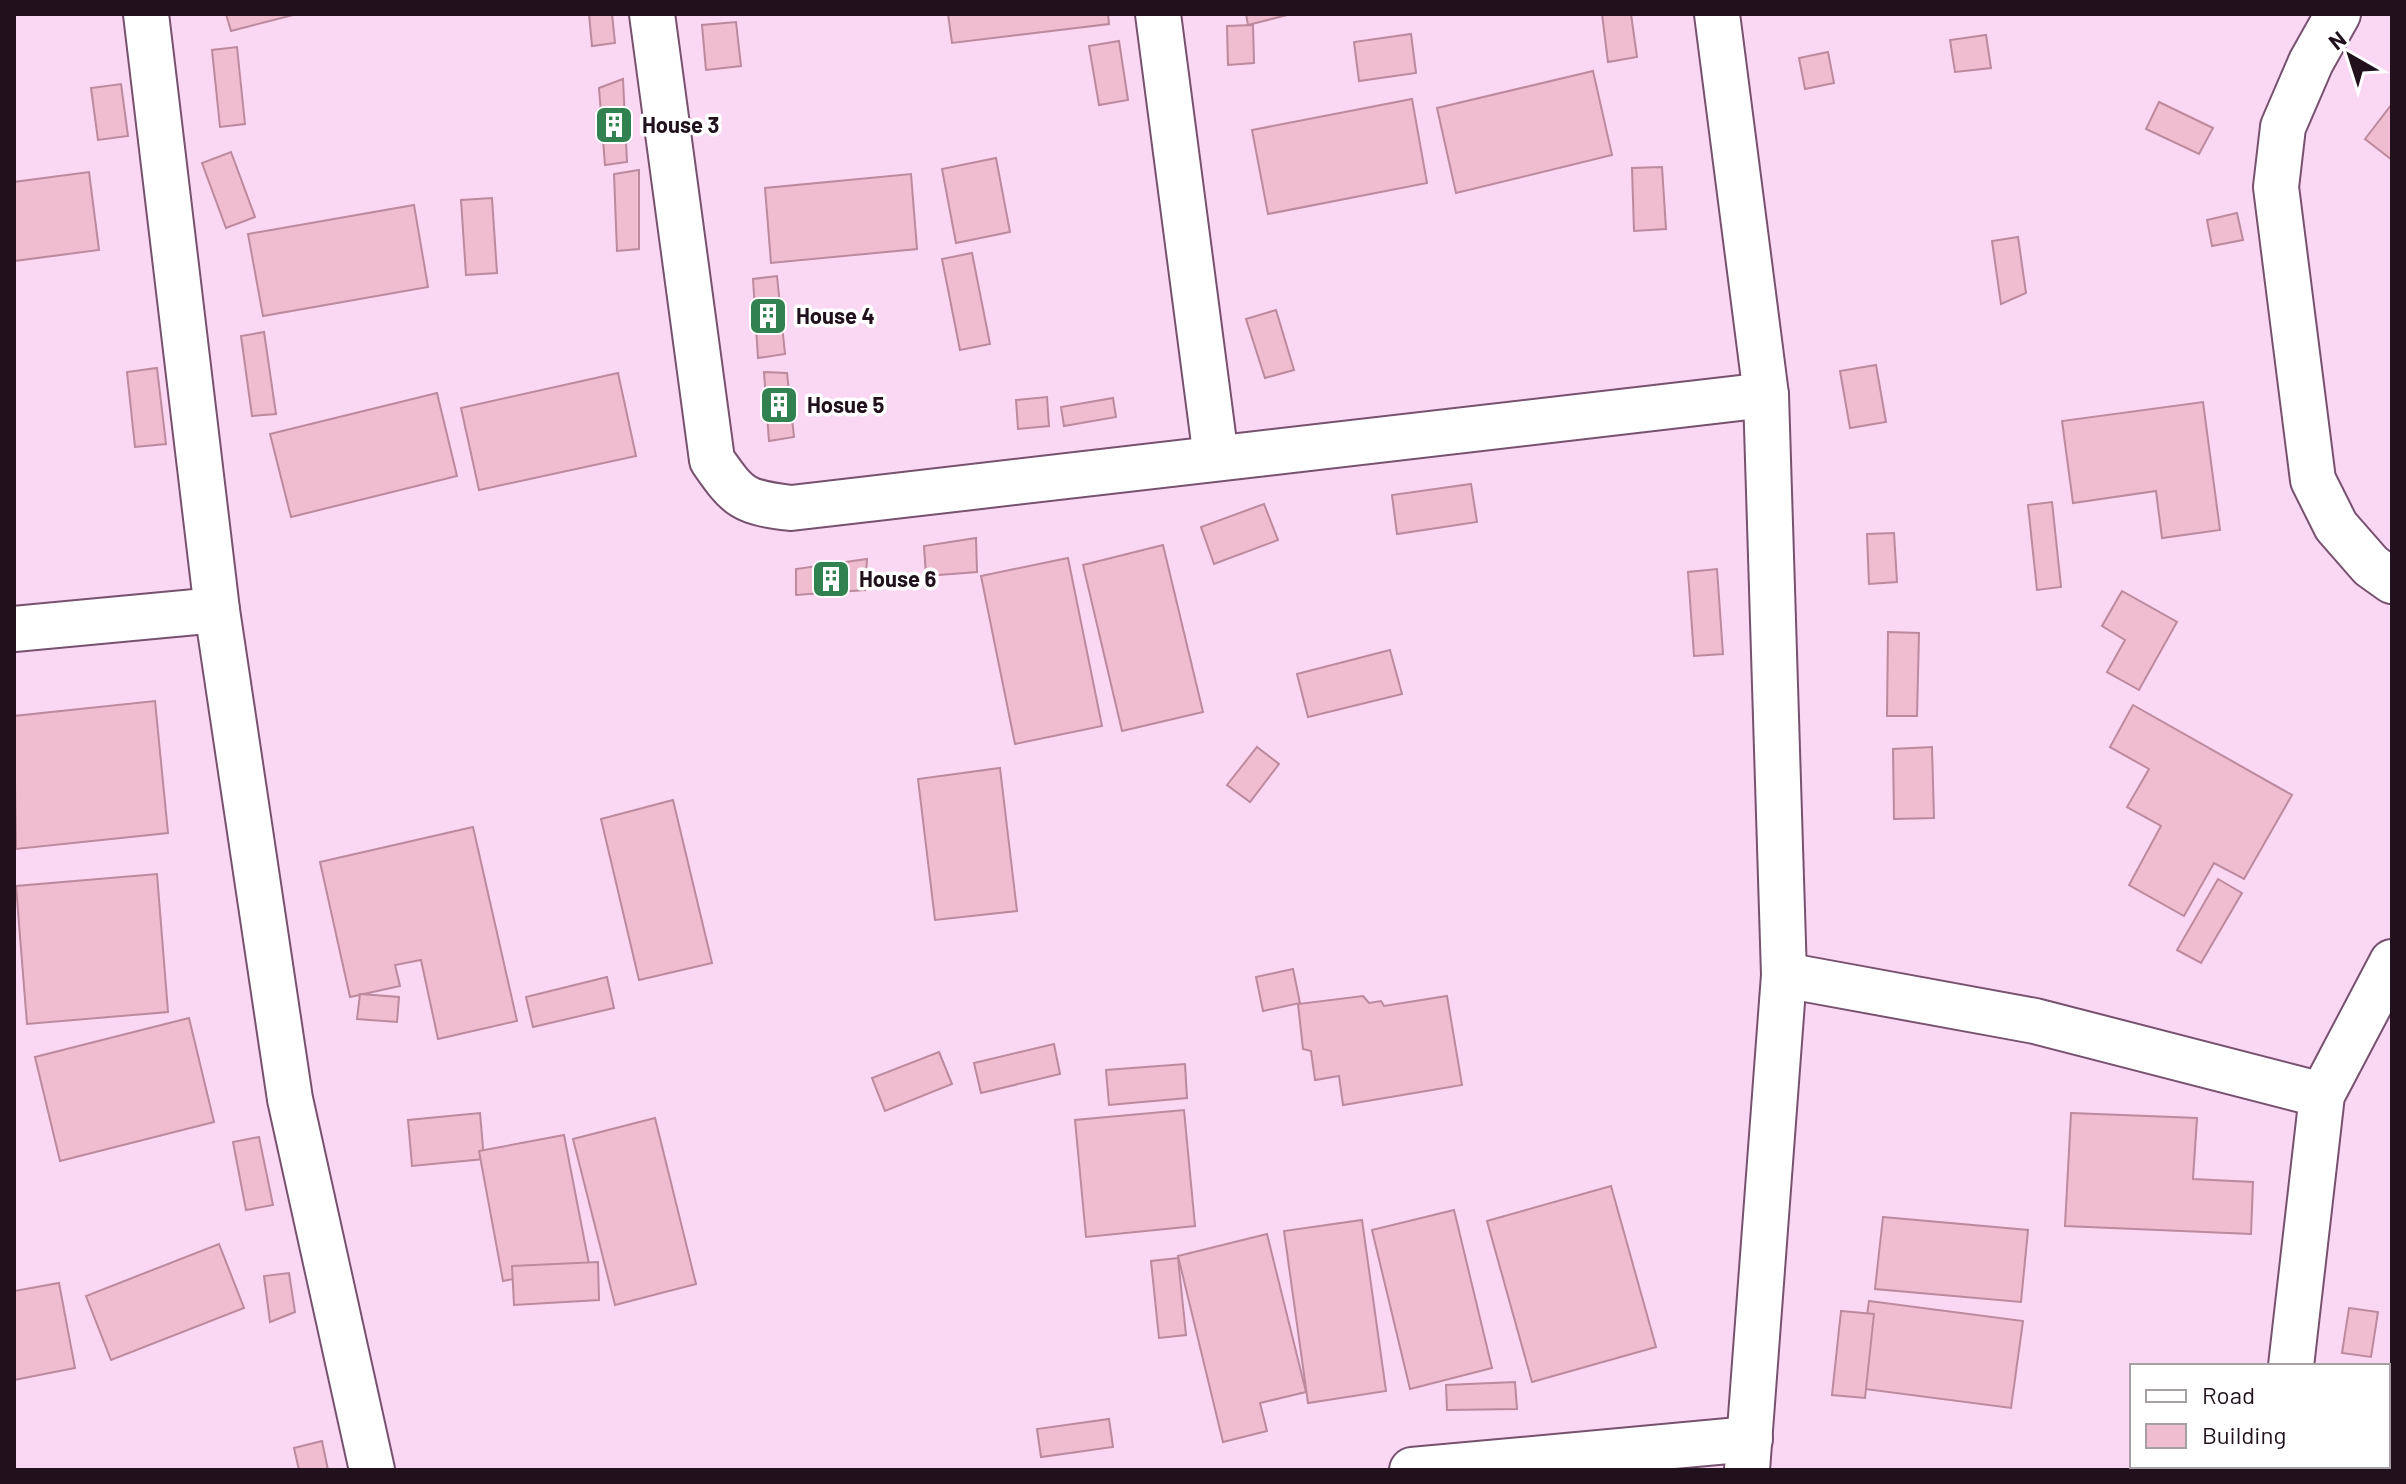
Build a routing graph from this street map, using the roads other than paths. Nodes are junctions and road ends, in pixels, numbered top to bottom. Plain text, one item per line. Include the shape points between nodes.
1 (146, 14) edge
2 (652, 14) edge
3 (1158, 14) edge
4 (1717, 14) edge
5 (2338, 14) edge
6 (1766, 395) junction
7 (1216, 458) junction
8 (2392, 581) edge
9 (217, 610) junction
10 (14, 629) edge
11 (2392, 962) edge
12 (1784, 975) junction
13 (2322, 1095) junction
14 (2291, 1364) edge
15 (1748, 1455) edge
16 (372, 1470) edge
17 (1412, 1470) edge

1 - 9 street
2 - 7 street via 712,460 732,489 753,503 791,508
3 - 7 street
4 - 6 street
5 - 8 street via 2283,127 2276,187 2313,480 2336,526 2371,566
6 - 7 street
6 - 12 street
9 - 10 street
9 - 16 street via 290,1099
11 - 13 street
12 - 13 street via 2035,1021
12 - 15 street
13 - 14 street
15 - 17 street

